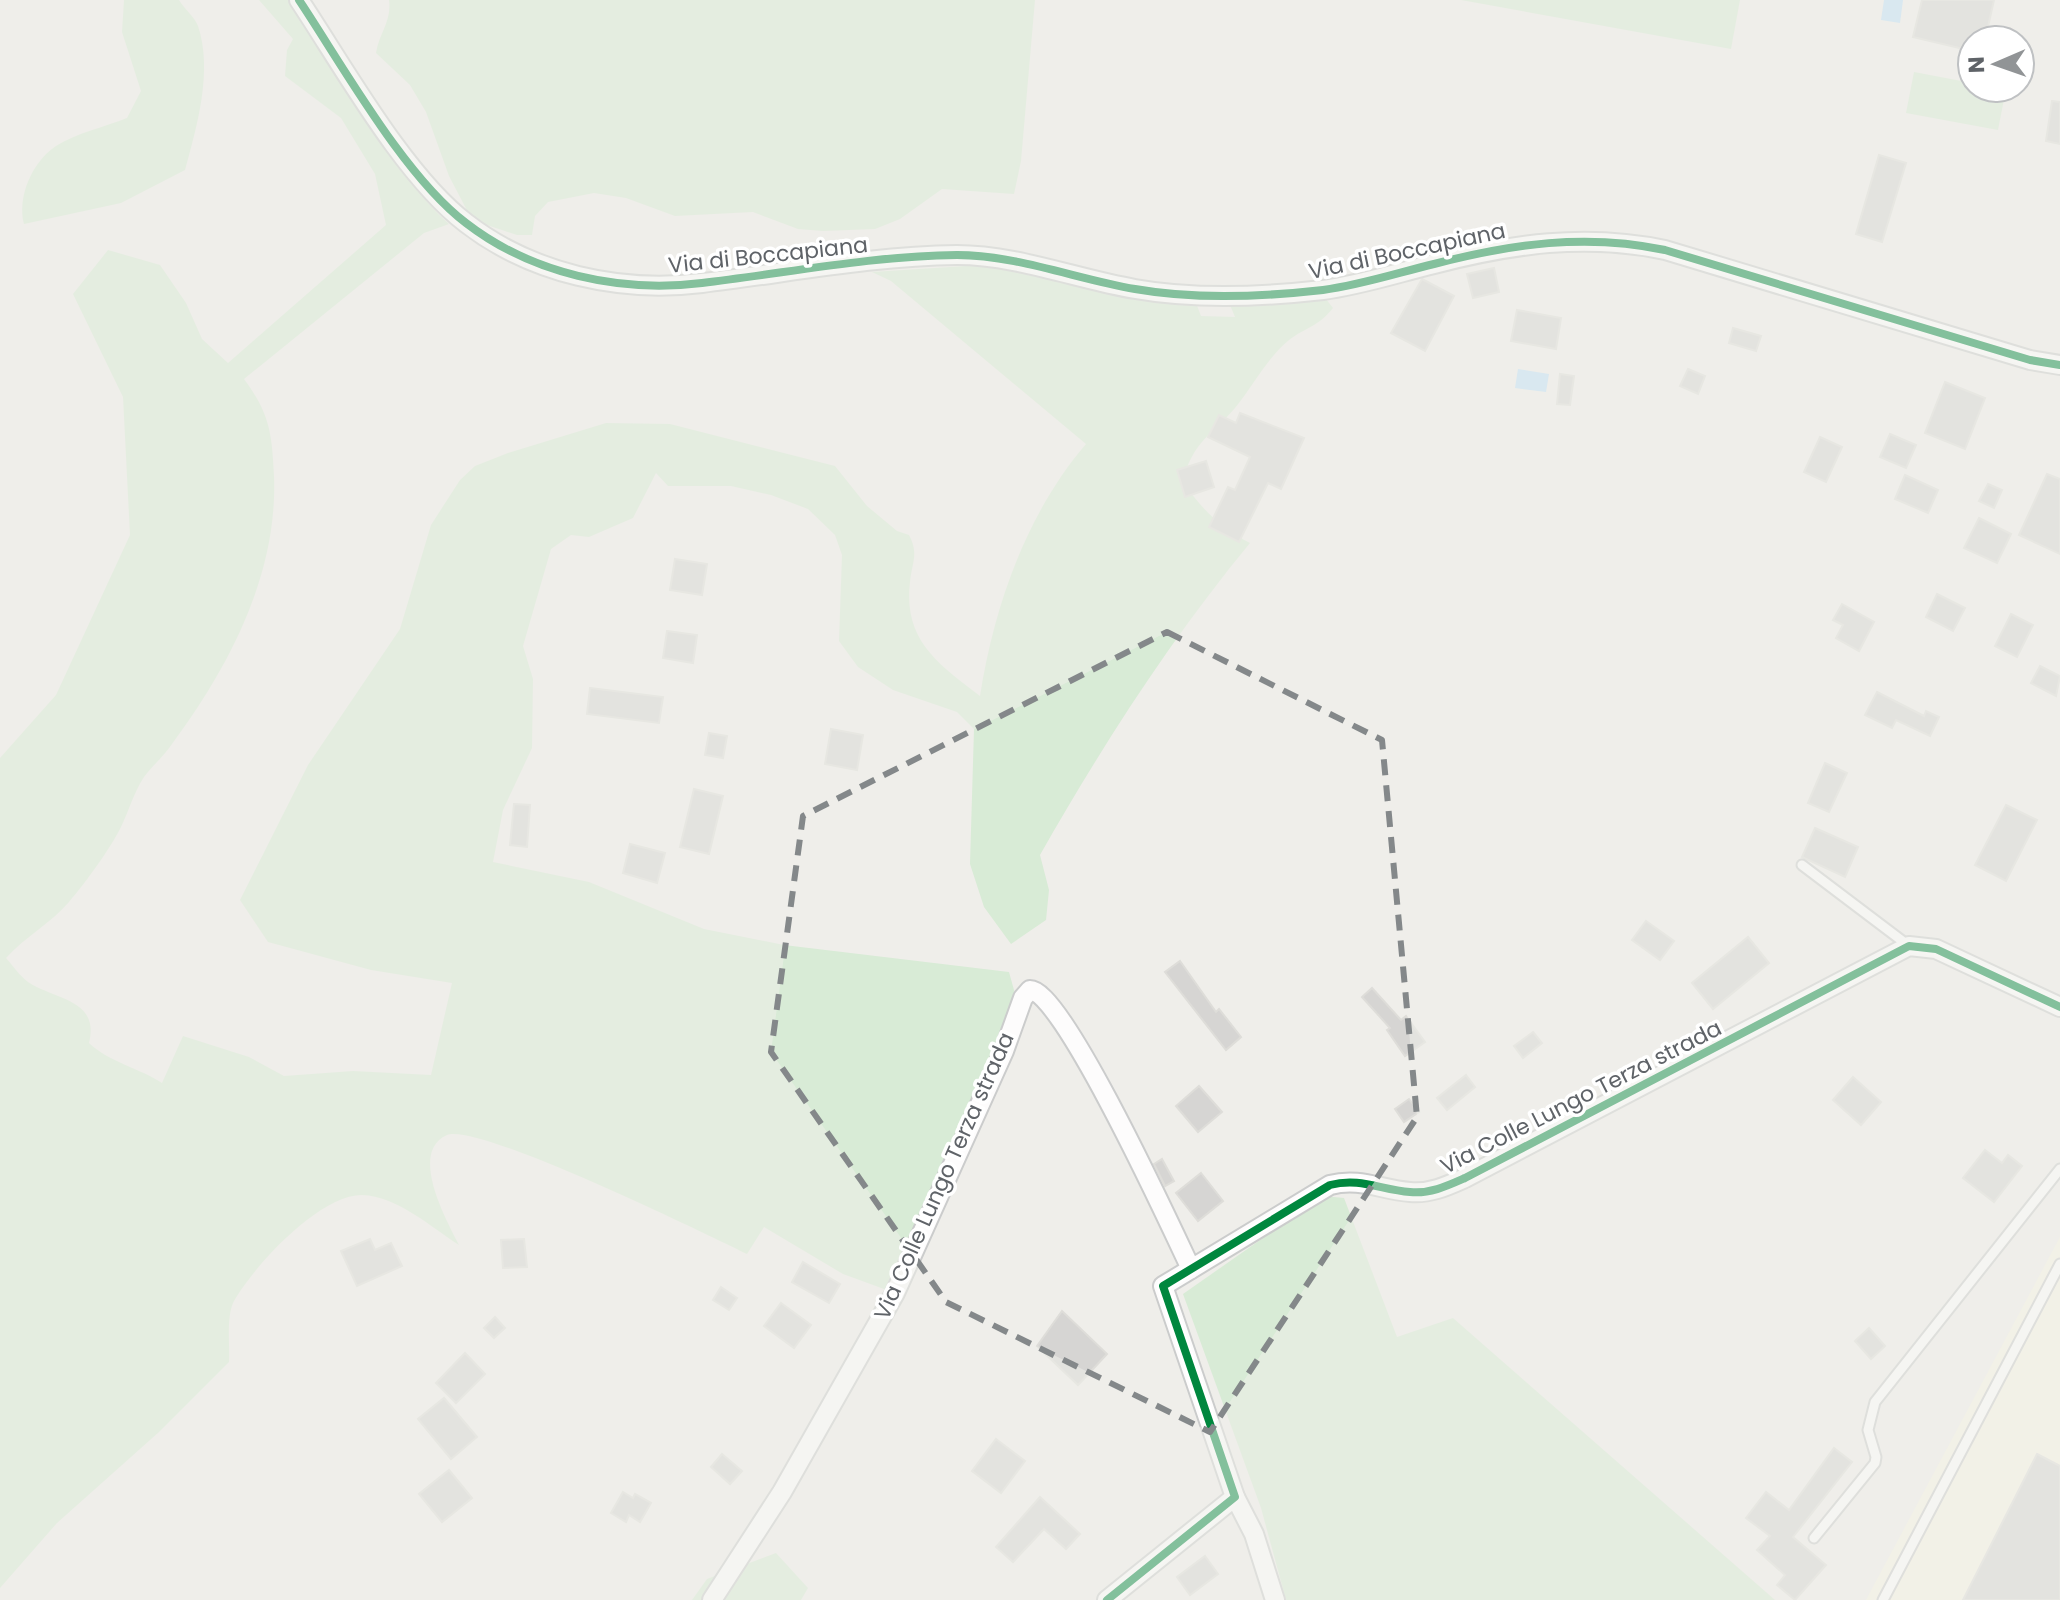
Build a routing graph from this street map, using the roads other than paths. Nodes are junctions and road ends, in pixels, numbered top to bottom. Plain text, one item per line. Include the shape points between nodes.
1 (299, 0) edge
2 (2060, 365) edge
3 (1802, 865) dead end
4 (1909, 946) junction
5 (2060, 1007) edge
6 (2060, 1169) edge
7 (2060, 1264) edge
8 (1191, 1269) junction
9 (1235, 1497) junction
10 (1814, 1538) dead end
11 (712, 1600) edge
12 (1107, 1600) edge
13 (1275, 1600) edge
14 (1883, 1600) edge

1 - 2 street, Via di Boccapiana via 429,189 466,224 538,263 578,277 659,286 961,255 1137,289 1246,296 1359,284 1538,243 1606,241 1665,250
3 - 4 lane
4 - 5 street via 1936,949
4 - 8 street, Via Colle Lungo Terza strada via 1465,1178 1423,1192 1347,1180 1330,1185
6 - 10 lane via 1875,1402 1868,1430 1875,1463
7 - 14 lane
8 - 9 street, Via Colle Lungo Terza strada via 1163,1286
8 - 11 street, Via Colle Lungo Terza strada via 1089,1064 1044,996 1030,990 895,1293 782,1492
9 - 12 street
9 - 13 street via 1254,1534

